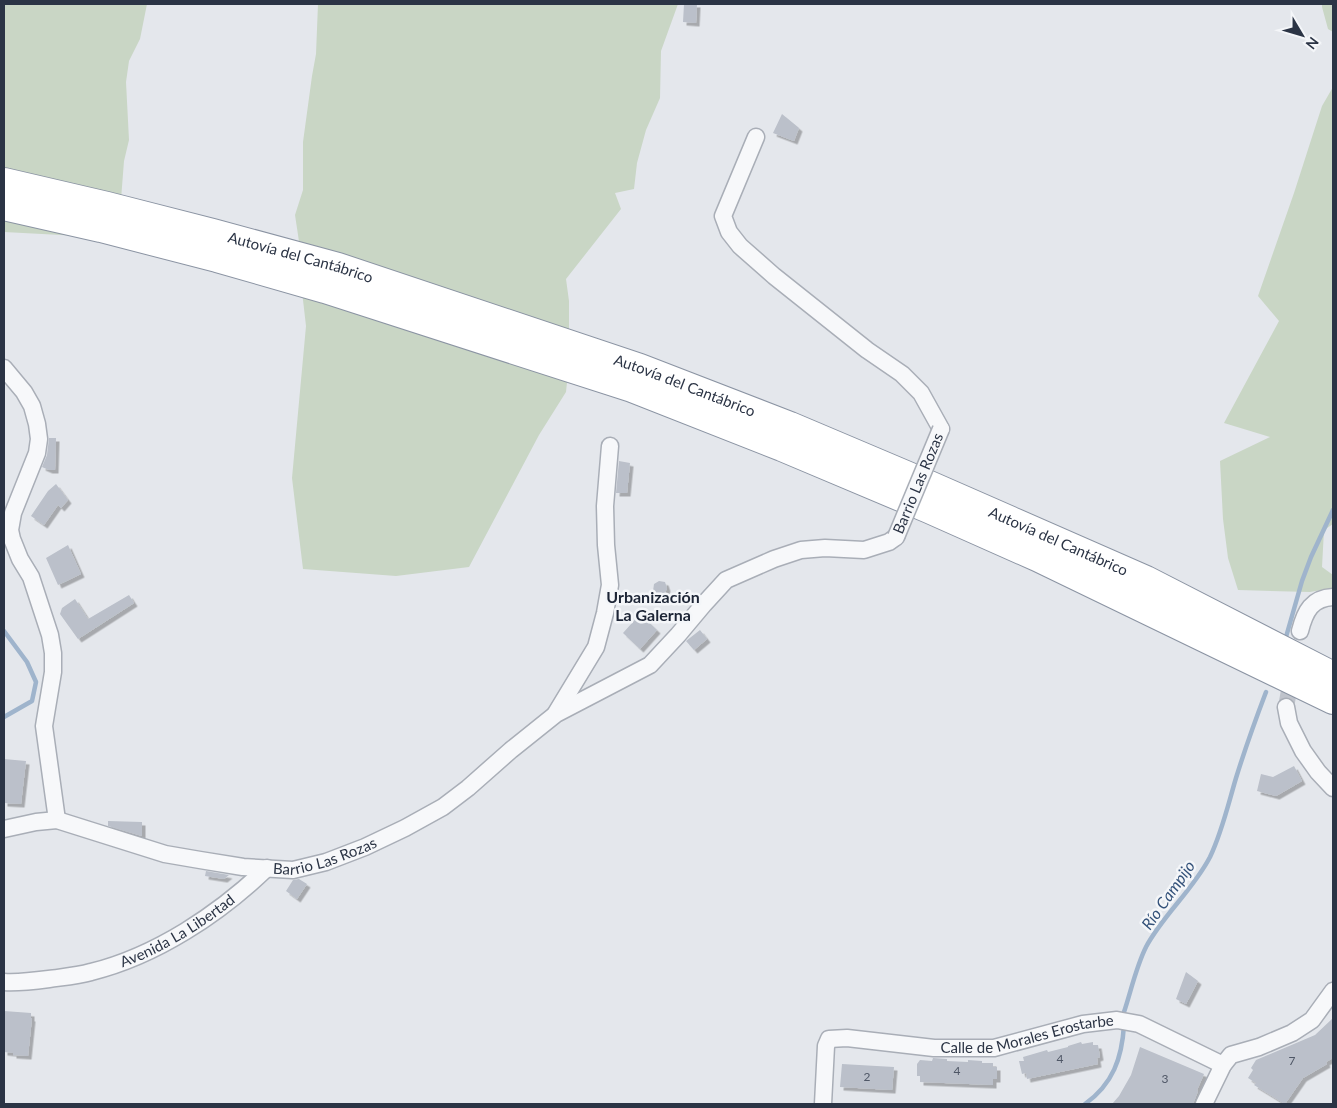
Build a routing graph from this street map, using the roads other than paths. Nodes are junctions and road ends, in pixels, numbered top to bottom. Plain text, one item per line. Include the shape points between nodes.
1 (756, 137) dead end
2 (4, 182) edge
3 (4, 206) edge
4 (4, 368) edge
5 (610, 446) dead end
6 (1333, 596) edge
7 (1300, 630) tunnel mouth
8 (1333, 676) edge
9 (1333, 700) edge
10 (1286, 707) tunnel mouth
11 (556, 714) junction
12 (1333, 788) edge
13 (57, 820) junction
14 (4, 829) edge
15 (267, 868) junction
16 (4, 982) edge
17 (1333, 991) edge
18 (1223, 1065) junction
19 (823, 1104) edge
20 (1204, 1104) edge

1 - 11 street, Barrio Las Rozas, bridge via 723,216 729,232 774,276 902,374 921,393 941,429 896,537 864,550 801,550 726,580 650,666
2 - 8 highway, Autovía del Cantábrico via 338,267 640,368 800,430 1137,576
3 - 9 highway, Autovía del Cantábrico via 101,228 325,288 632,388 938,513
4 - 13 street via 32,406 39,439 37,454 10,530 20,559 31,577 53,653 44,726
5 - 11 street, Barrio Las Rozas via 605,506 610,585 605,613 596,647
6 - 7 street via 1314,602
10 - 12 street via 1288,723 1303,751
11 - 15 street, Barrio Las Rozas via 443,807 405,828 326,862 293,870
13 - 14 street
13 - 15 street, Barrio Las Rozas via 165,854
15 - 16 street, Avenida La Libertad via 233,898 151,951 93,972 20,983
17 - 18 street via 1312,1020 1268,1044 1231,1055
18 - 19 street, Calle de Morales Erostarbe via 1139,1024 1117,1020 1083,1024 994,1048 934,1048 830,1039 826,1046
18 - 20 street

